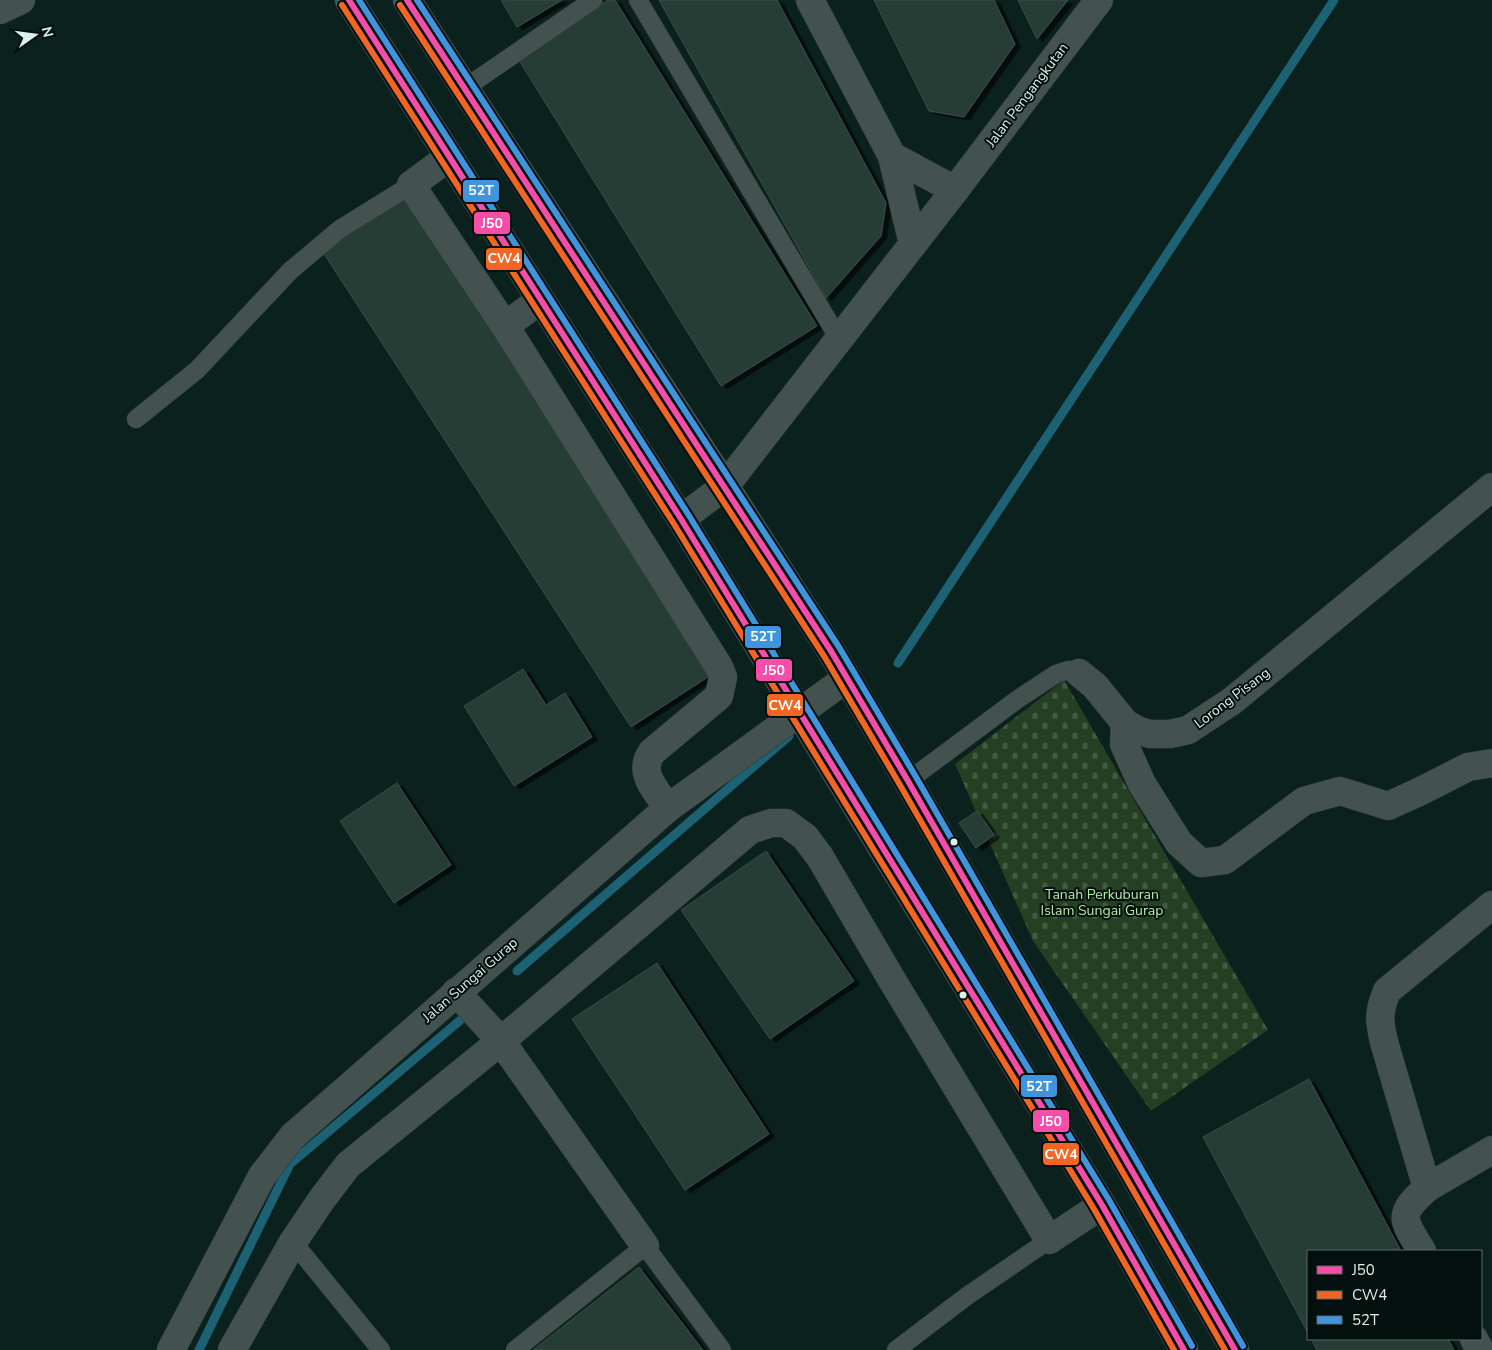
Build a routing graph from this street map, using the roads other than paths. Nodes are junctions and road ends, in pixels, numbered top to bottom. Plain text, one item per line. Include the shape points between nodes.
1 (21, 0) edge
2 (349, 0) edge
3 (407, 0) edge
4 (593, 0) edge
5 (638, 0) edge
6 (810, 0) edge
7 (1099, 0) edge
8 (0, 10) edge
9 (464, 88) junction
10 (892, 156) junction
11 (449, 157) junction
12 (412, 185) junction
13 (955, 190) junction
14 (913, 244) junction
15 (540, 300) junction
16 (505, 326) junction
17 (839, 339) junction
18 (136, 419) dead end
19 (725, 486) junction
20 (1492, 487) edge
21 (681, 518) junction
22 (1079, 673) joint
23 (847, 678) junction
24 (799, 712) junction
25 (1124, 723) junction
26 (1492, 763) edge
27 (908, 781) junction
28 (668, 808) junction
29 (1492, 905) edge
30 (456, 992) junction
31 (501, 1041) junction
32 (1492, 1150) edge
33 (1427, 1188) junction
34 (1102, 1205) junction
35 (1048, 1240) junction
36 (292, 1242) junction
37 (645, 1246) junction
38 (1421, 1250) edge
39 (171, 1350) edge
40 (232, 1350) edge
41 (381, 1350) edge
42 (516, 1350) edge
43 (722, 1350) edge
44 (896, 1350) edge
45 (1184, 1350) edge
46 (1235, 1350) edge

1 - 8 street
2 - 11 highway
3 - 9 highway
4 - 9 lane
5 - 17 lane
6 - 10 street
7 - 13 street, Jalan Pengangkutan
9 - 19 highway
10 - 13 street
10 - 14 street
11 - 12 street
11 - 15 highway
12 - 16 street
12 - 18 lane via 340,229 290,271 197,370
13 - 14 street, Jalan Pengangkutan
14 - 17 street, Jalan Pengangkutan
15 - 16 street
15 - 21 highway
16 - 28 street via 723,677 719,696 652,752 648,759 647,776
17 - 19 street, Jalan Pengangkutan
19 - 21 street, Jalan Pengangkutan
19 - 23 highway
20 - 25 street, Lorong Pisang via 1232,701 1188,730 1150,734
21 - 24 highway
22 - 25 street, Lorong Pisang via 1095,686
22 - 27 lane, Lorong Pisang via 1068,670 1056,674
23 - 24 street, Jalan Sungai Gurap
23 - 27 highway
24 - 28 street, Jalan Sungai Gurap
24 - 34 highway
25 - 26 street via 1124,744 1142,784 1179,843 1201,863 1225,860 1304,801 1340,791 1388,806 1468,767
27 - 46 highway
28 - 30 street, Jalan Sungai Gurap
29 - 33 street via 1386,991 1381,1005 1379,1020 1384,1042
30 - 31 street
30 - 39 street, Jalan Sungai Gurap via 288,1143 262,1176
31 - 35 street via 750,830 771,822 786,823 805,837 820,857
31 - 36 street via 348,1165
31 - 37 street
32 - 33 street
33 - 38 street via 1406,1213 1407,1224
34 - 35 street
34 - 45 highway
35 - 44 lane
36 - 40 street
36 - 41 lane
37 - 42 lane
37 - 43 lane

